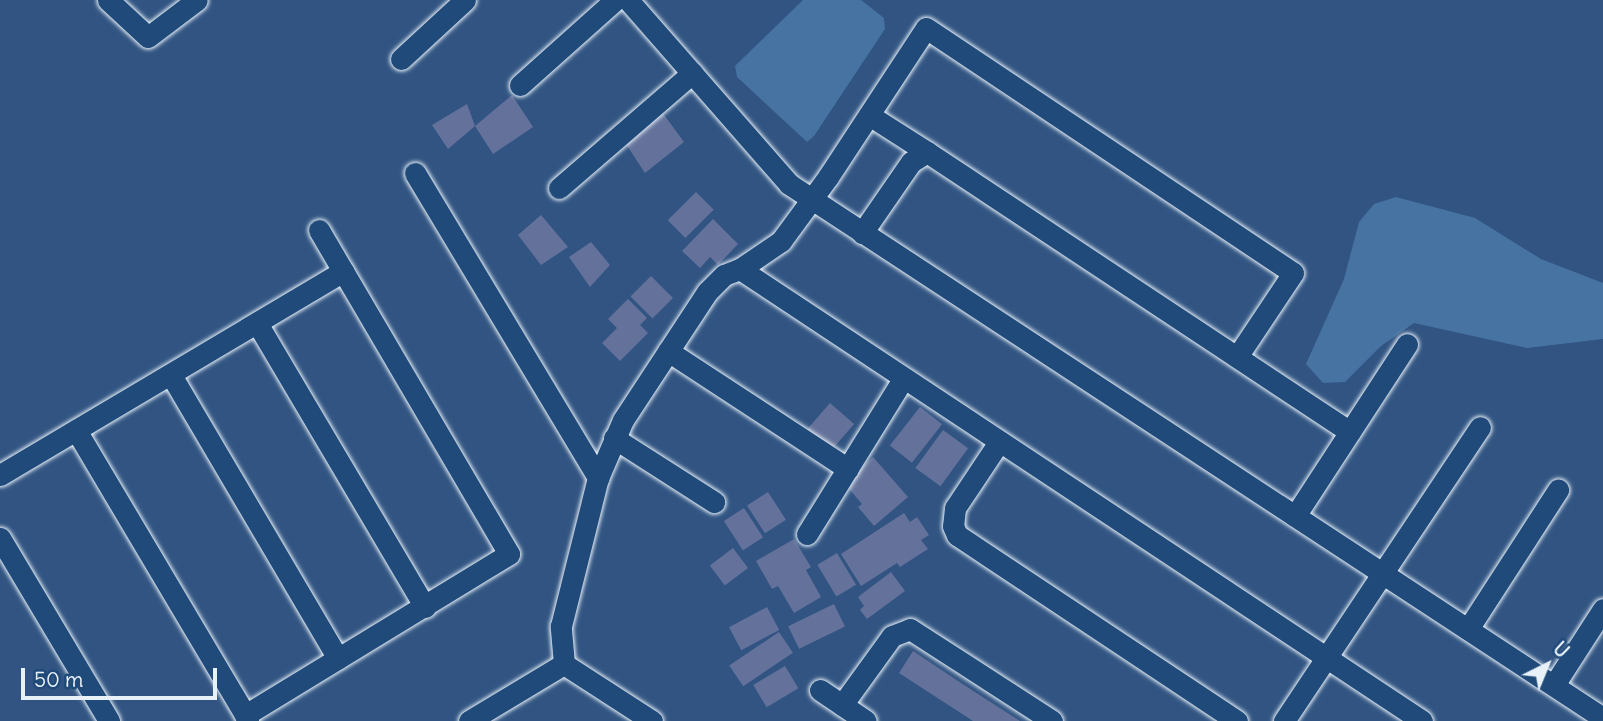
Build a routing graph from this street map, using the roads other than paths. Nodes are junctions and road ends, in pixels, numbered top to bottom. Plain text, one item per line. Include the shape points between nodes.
1 (108, 0) edge
2 (197, 0) edge
3 (465, 0) edge
4 (615, 0) edge
5 (628, 0) edge
6 (401, 59) dead end
7 (692, 73) junction
8 (520, 85) dead end
9 (869, 115) junction
10 (927, 152) junction
11 (415, 173) dead end
12 (559, 188) dead end
13 (812, 200) junction
14 (318, 230) dead end
15 (862, 233) junction
16 (740, 269) junction
17 (343, 271) junction
18 (257, 323) junction
19 (1407, 344) dead end
20 (668, 351) junction
21 (1237, 357) junction
22 (171, 375) junction
23 (903, 379) junction
24 (1480, 427) dead end
25 (76, 430) junction
26 (1350, 432) junction
27 (614, 438) junction
28 (999, 442) junction
29 (848, 469) junction
30 (0, 474) edge
31 (598, 478) junction
32 (1558, 490) dead end
33 (714, 502) dead end
34 (1295, 516) junction
35 (807, 534) dead end
36 (0, 538) edge
37 (1383, 572) junction
38 (425, 607) junction
39 (1603, 609) edge
40 (1468, 629) junction
41 (1326, 658) junction
42 (338, 659) junction
43 (564, 664) junction
44 (1554, 685) junction
45 (820, 690) dead end
46 (842, 705) junction
47 (246, 718) edge
48 (1603, 718) edge
49 (108, 721) edge
50 (469, 721) edge
51 (652, 721) edge
52 (866, 721) edge
53 (1052, 721) edge
54 (1237, 721) edge
55 (1284, 721) edge
56 (1422, 721) edge

1 - 2 street via 148,37
3 - 6 street
4 - 8 street
5 - 7 street
7 - 12 street
7 - 13 street via 789,184
9 - 10 street
9 - 13 street
9 - 21 street via 926,28 1293,273
10 - 15 street via 911,162
10 - 21 street
11 - 31 street
13 - 15 street
13 - 16 street via 781,242
14 - 17 street
15 - 34 street
16 - 20 street via 716,282
16 - 23 street
17 - 18 street
17 - 38 street via 509,554
18 - 22 street
18 - 38 street
19 - 26 street
20 - 27 street
20 - 29 street
21 - 26 street
22 - 25 street
22 - 42 street
23 - 28 street
23 - 29 street
24 - 37 street
25 - 30 street
25 - 47 street
26 - 34 street
27 - 31 street
27 - 33 street
28 - 41 street
28 - 54 street via 955,508 957,535
29 - 35 street
31 - 43 street via 561,626
32 - 40 street
34 - 37 street
36 - 49 street
37 - 40 street
37 - 41 street
38 - 42 street
39 - 44 street
40 - 44 street
41 - 55 street
41 - 56 street
42 - 47 street
43 - 50 street
43 - 51 street
44 - 48 street
45 - 46 street
46 - 52 street
46 - 53 street via 892,636 910,629

